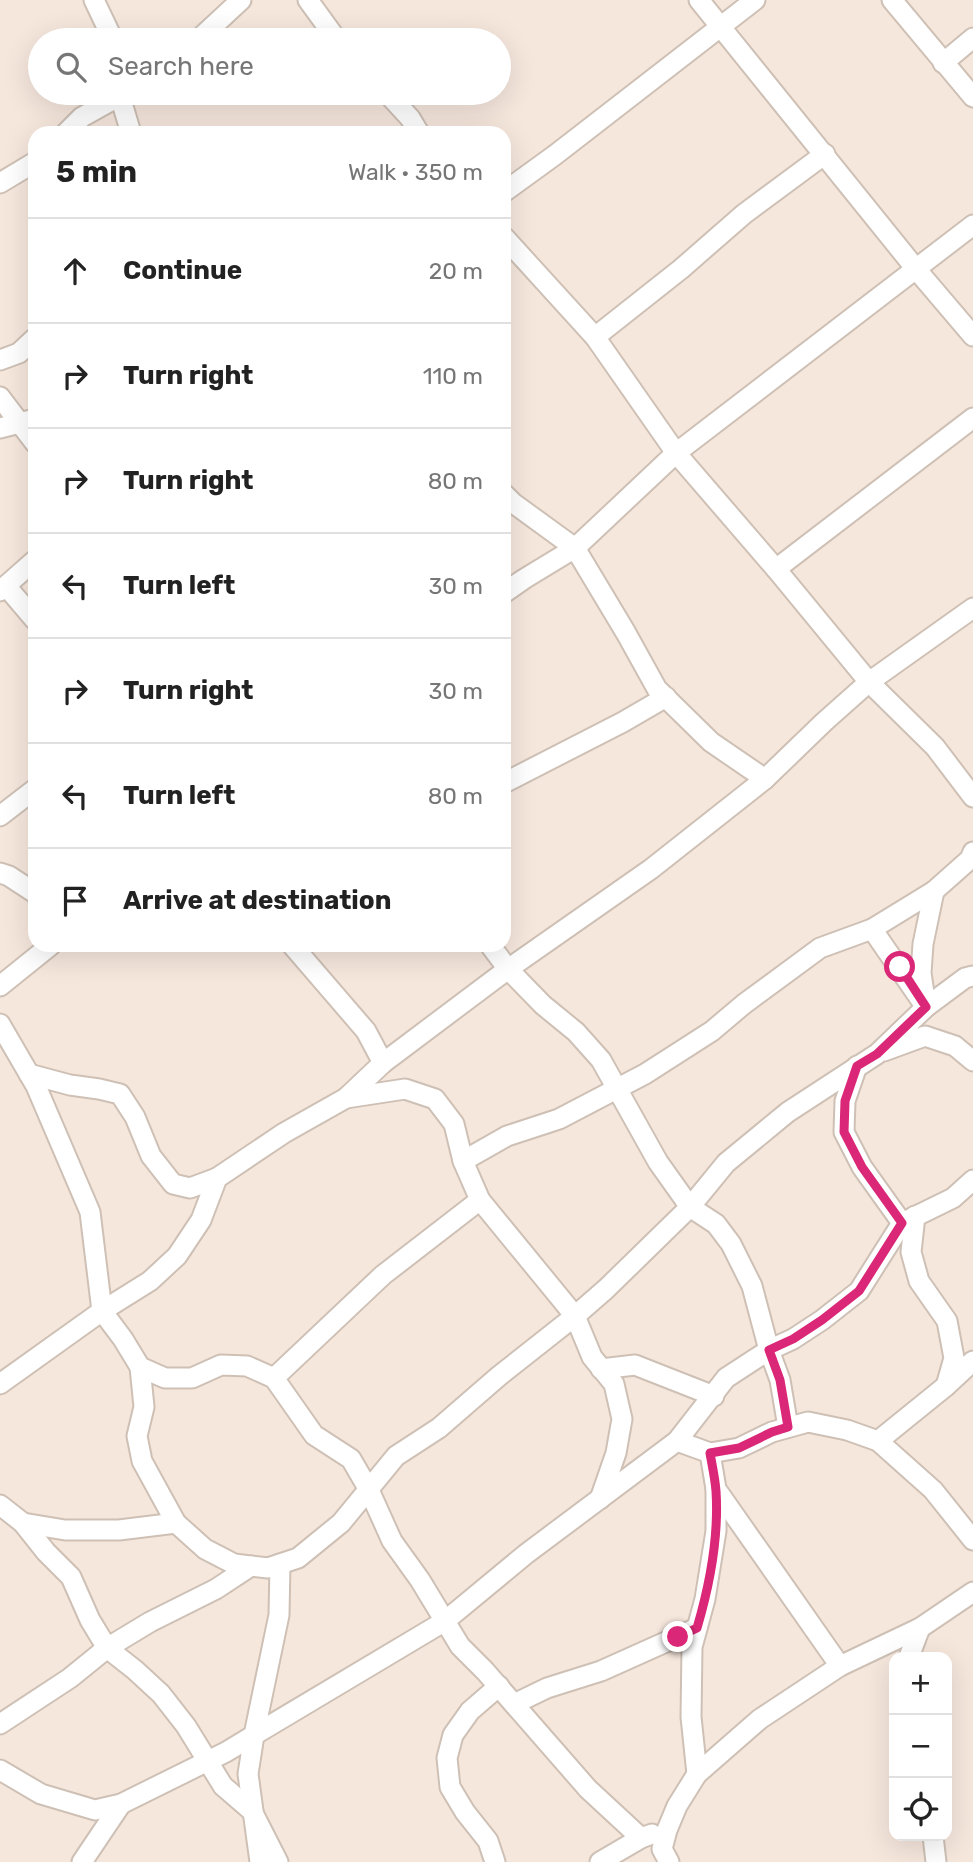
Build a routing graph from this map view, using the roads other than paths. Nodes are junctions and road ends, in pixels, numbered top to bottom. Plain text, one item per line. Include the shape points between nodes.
1 (94, 0) edge
2 (241, 0) edge
3 (309, 0) edge
4 (699, 0) edge
5 (755, 0) edge
6 (892, 0) edge
7 (720, 26) junction
8 (107, 28) edge
9 (211, 28) edge
10 (329, 28) edge
11 (973, 38) edge
12 (943, 63) junction
13 (973, 97) edge
14 (102, 105) edge
15 (124, 105) edge
16 (398, 105) edge
17 (73, 126) edge
18 (129, 126) edge
19 (415, 126) edge
20 (825, 154) junction
21 (28, 166) edge
22 (0, 183) edge
23 (511, 187) edge
24 (973, 225) edge
25 (511, 245) edge
26 (916, 269) junction
27 (973, 336) edge
28 (595, 337) junction
29 (28, 345) edge
30 (0, 360) edge
31 (0, 397) edge
32 (973, 418) edge
33 (28, 421) edge
34 (0, 428) edge
35 (676, 453) junction
36 (511, 501) edge
37 (575, 548) junction
38 (28, 566) edge
39 (776, 569) junction
40 (3, 588) edge
41 (511, 588) edge
42 (973, 608) edge
43 (28, 613) edge
44 (869, 682) junction
45 (666, 698) junction
46 (511, 779) edge
47 (765, 779) junction
48 (28, 794) edge
49 (973, 797) edge
50 (0, 816) edge
51 (973, 852) edge
52 (0, 873) edge
53 (28, 888) edge
54 (934, 891) junction
55 (872, 929) junction
56 (42, 952) edge
57 (298, 952) edge
58 (495, 952) edge
59 (508, 969) junction
60 (973, 976) edge
61 (0, 986) edge
62 (926, 1007) junction
63 (0, 1024) edge
64 (877, 1054) junction
65 (973, 1061) edge
66 (383, 1063) junction
67 (857, 1066) junction
68 (29, 1074) junction
69 (616, 1090) junction
70 (346, 1098) junction
71 (463, 1161) junction
72 (217, 1178) junction
73 (973, 1180) edge
74 (480, 1200) junction
75 (690, 1207) junction
76 (909, 1220) junction
77 (102, 1311) junction
78 (575, 1316) junction
79 (769, 1350) junction
80 (973, 1361) edge
81 (140, 1367) junction
82 (601, 1369) junction
83 (274, 1378) junction
84 (0, 1384) edge
85 (947, 1386) junction
86 (714, 1396) junction
87 (788, 1427) junction
88 (677, 1441) junction
89 (878, 1441) junction
90 (710, 1453) junction
91 (716, 1489) junction
92 (369, 1490) junction
93 (600, 1499) junction
94 (1, 1507) edge
95 (23, 1522) junction
96 (176, 1523) junction
97 (973, 1540) edge
98 (280, 1564) junction
99 (251, 1566) junction
100 (973, 1592) edge
101 (445, 1620) junction
102 (697, 1628) junction
103 (920, 1628) junction
104 (107, 1648) junction
105 (911, 1652) edge
106 (840, 1666) junction
107 (499, 1686) junction
108 (514, 1704) junction
109 (0, 1724) edge
110 (254, 1735) junction
111 (206, 1761) junction
112 (0, 1770) edge
113 (697, 1774) junction
114 (121, 1804) junction
115 (252, 1811) junction
116 (667, 1830) junction
117 (641, 1838) junction
118 (934, 1841) edge
119 (82, 1862) edge
120 (260, 1862) edge
121 (278, 1862) edge
122 (495, 1862) edge
123 (600, 1862) edge
124 (669, 1862) edge
125 (936, 1862) edge

1 - 8 street
2 - 9 street
3 - 10 street
4 - 7 street
5 - 7 street
6 - 12 street
7 - 20 street
7 - 23 street
11 - 12 street
12 - 13 street
14 - 17 street
15 - 18 street
16 - 19 street
20 - 26 street
20 - 28 street
21 - 22 street
24 - 26 street
25 - 28 street
26 - 27 street
26 - 35 street
28 - 35 street
29 - 30 street
31 - 33 street
32 - 39 street
33 - 34 street
35 - 37 street
35 - 39 street
36 - 37 street
37 - 41 street
37 - 45 street
38 - 40 street
39 - 44 street
40 - 43 street
42 - 44 street
44 - 47 street
44 - 49 street via 935,747
45 - 46 street
45 - 47 street via 711,742
47 - 59 street via 652,869
48 - 50 street
51 - 54 street
52 - 53 street
54 - 55 street
54 - 62 street via 923,944
55 - 62 street
55 - 69 street via 820,948 712,1031
56 - 61 street
57 - 66 street via 366,1031
58 - 59 street
59 - 66 street
59 - 69 street via 601,1060
60 - 62 street
62 - 64 street
63 - 68 street
64 - 65 street via 925,1036 955,1046
64 - 67 street
66 - 70 street
67 - 75 street via 788,1112 726,1163
67 - 76 street via 845,1101 844,1132 862,1167
68 - 72 street via 120,1094 150,1156 173,1184 190,1188
68 - 77 street via 90,1212
69 - 71 street via 559,1119 507,1136
69 - 75 street
70 - 71 street via 405,1090 435,1099 454,1124
70 - 72 street
71 - 74 street
72 - 77 street via 201,1220 177,1256 150,1281
73 - 76 street via 953,1198
74 - 78 street
74 - 83 street via 383,1275
75 - 78 street
75 - 79 street via 716,1224 731,1244 752,1286
76 - 79 street via 859,1291 802,1333
76 - 85 street via 919,1281 947,1321 954,1358
77 - 81 street
77 - 84 street
78 - 82 street
78 - 92 street via 439,1428 396,1457
79 - 86 street via 726,1378
79 - 87 street
80 - 85 street
81 - 83 street via 165,1378 192,1378 221,1365 247,1366
81 - 96 street via 144,1407 137,1436 142,1461
82 - 86 street via 635,1365
82 - 93 street via 614,1384 622,1419
83 - 92 street via 314,1435 351,1459
85 - 89 street
86 - 88 street
87 - 89 street via 808,1422
87 - 90 street via 739,1448
88 - 90 street
88 - 93 street
89 - 97 street via 933,1490
90 - 91 street
91 - 102 street via 716,1531
91 - 106 street
92 - 98 street via 320,1540 298,1558
92 - 101 street via 392,1541
93 - 101 street
94 - 95 street
95 - 96 street via 65,1530
95 - 104 street via 71,1577
96 - 99 street via 205,1549 234,1564
98 - 99 street
98 - 110 street via 279,1615
99 - 104 street
100 - 103 street
101 - 107 street via 460,1646
101 - 110 street
102 - 108 street
102 - 113 street via 692,1647 691,1717
103 - 105 street
103 - 106 street
104 - 109 street
104 - 111 street via 161,1694
106 - 113 street via 760,1719
107 - 108 street
107 - 122 street via 470,1711 453,1735 447,1758 450,1787 488,1841
108 - 117 street via 588,1789
110 - 111 street
110 - 115 street via 248,1774
111 - 114 street
111 - 115 street via 223,1786
112 - 114 street via 41,1794 95,1810
113 - 116 street
114 - 119 street
115 - 120 street
115 - 121 street
116 - 117 street
116 - 124 street via 662,1849
117 - 123 street
118 - 125 street

